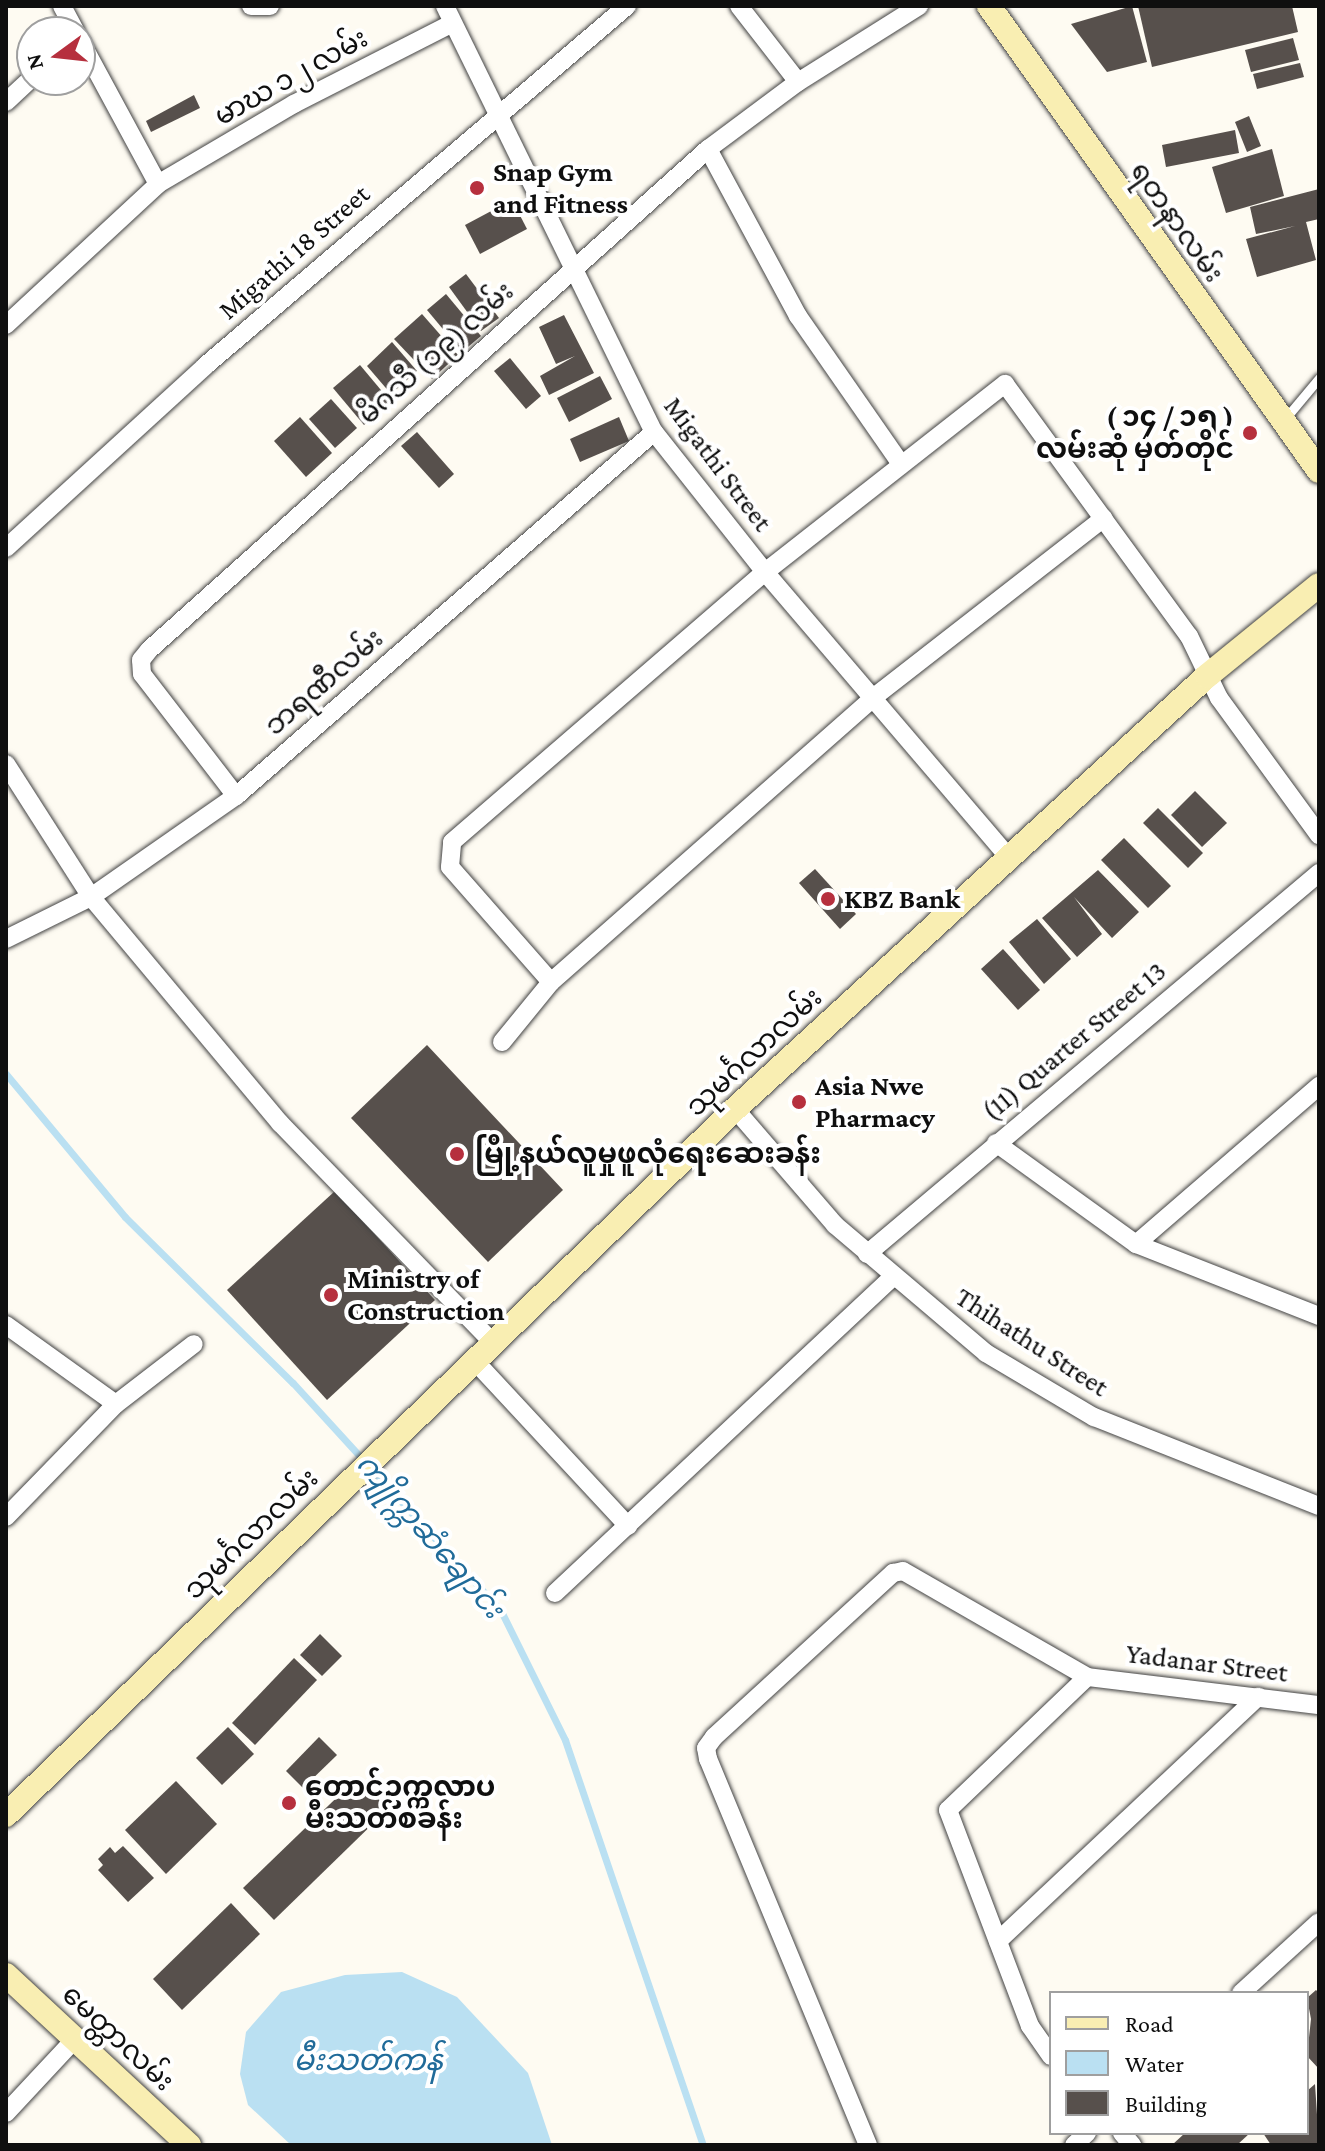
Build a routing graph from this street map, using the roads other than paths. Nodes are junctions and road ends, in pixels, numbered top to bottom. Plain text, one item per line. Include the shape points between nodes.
1 (627, 6) edge
2 (739, 6) edge
3 (919, 6) edge
4 (989, 6) edge
5 (449, 14) edge
6 (96, 70) edge
7 (798, 82) junction
8 (495, 114) junction
9 (708, 149) junction
10 (158, 184) junction
11 (572, 268) junction
12 (6, 325) edge
13 (1319, 378) edge
14 (1282, 422) junction
15 (654, 432) junction
16 (901, 464) junction
17 (1319, 471) edge
18 (1104, 518) junction
19 (6, 548) edge
20 (765, 572) junction
21 (1319, 585) edge
22 (1207, 676) junction
23 (874, 697) junction
24 (6, 764) edge
25 (236, 796) junction
26 (1319, 835) edge
27 (1009, 858) junction
28 (1319, 873) edge
29 (91, 897) junction
30 (6, 939) edge
31 (551, 982) junction
32 (502, 1042) dead end
33 (1319, 1086) edge
34 (735, 1109) junction
35 (996, 1143) junction
36 (1136, 1244) junction
37 (867, 1254) junction
38 (893, 1277) junction
39 (1315, 1310) edge
40 (6, 1325) edge
41 (491, 1341) junction
42 (194, 1344) dead end
43 (473, 1359) junction
44 (116, 1404) junction
45 (1319, 1506) edge
46 (6, 1517) edge
47 (628, 1526) junction
48 (555, 1593) dead end
49 (1087, 1677) junction
50 (1258, 1697) junction
51 (1319, 1705) edge
52 (6, 1815) edge
53 (1319, 1922) edge
54 (998, 1941) junction
55 (6, 1975) edge
56 (1243, 1991) edge
57 (75, 2039) junction
58 (1049, 2053) edge
59 (6, 2113) edge
60 (189, 2145) edge
61 (868, 2145) edge

1 - 8 street, Migathi 18 Street
2 - 7 street
3 - 7 street, မိဂသီ (၁၉) လမ်း
4 - 14 main road, ရတနာလမ်း
5 - 8 street, Migathi Street
5 - 10 street, မာဃ ၁၂ လမ်း
6 - 10 street
7 - 9 street, မိဂသီ (၁၉) လမ်း
8 - 11 street, Migathi Street
8 - 19 street, Migathi 18 Street
9 - 11 street, မိဂသီ (၁၉) လမ်း
9 - 16 street via 784,294
10 - 12 street, မာဃ ၁၂ လမ်း
11 - 15 street, Migathi Street
11 - 25 street, မိဂသီ (၁၉) လမ်း via 141,660 142,674
13 - 14 lane
14 - 17 main road, ရတနာလမ်း
15 - 20 street, Migathi Street
15 - 25 street, ဘရဏီလမ်း
16 - 18 street via 1005,384
16 - 20 street
18 - 22 street via 1189,636
18 - 23 street
20 - 23 street, Migathi Street
20 - 31 street via 452,842 450,867
21 - 22 main road, သုမင်္ဂလာလမ်း
22 - 26 street
22 - 27 main road, သုမင်္ဂလာလမ်း
23 - 27 street, Migathi Street
23 - 31 street
24 - 29 street
25 - 29 street, ဘရဏီလမ်း
27 - 34 main road, သုမင်္ဂလာလမ်း
28 - 35 street, (11) Quarter Street 13
29 - 30 street, ဘရဏီလမ်း
29 - 41 street via 280,1123
31 - 32 street
33 - 36 street
34 - 37 street, Thihathu Street
34 - 41 main road, သုမင်္ဂလာလမ်း
35 - 36 street
35 - 37 street, (11) Quarter Street 13
36 - 39 street
37 - 38 street, Thihathu Street
38 - 45 street, Thihathu Street via 986,1353 1094,1417
38 - 47 street
40 - 44 street
41 - 43 main road, သုမင်္ဂလာလမ်း
42 - 44 street
43 - 47 street
43 - 52 main road, သုမင်္ဂလာလမ်း
44 - 46 street
47 - 48 street
49 - 50 street, Yadanar Street
49 - 54 street via 948,1810
49 - 61 street via 903,1571 893,1573 706,1748
50 - 51 street, Yadanar Street
50 - 54 street
53 - 56 street
54 - 58 street via 1030,2026
55 - 57 main road, မေတ္တာလမ်း
57 - 59 street
57 - 60 main road, မေတ္တာလမ်း

